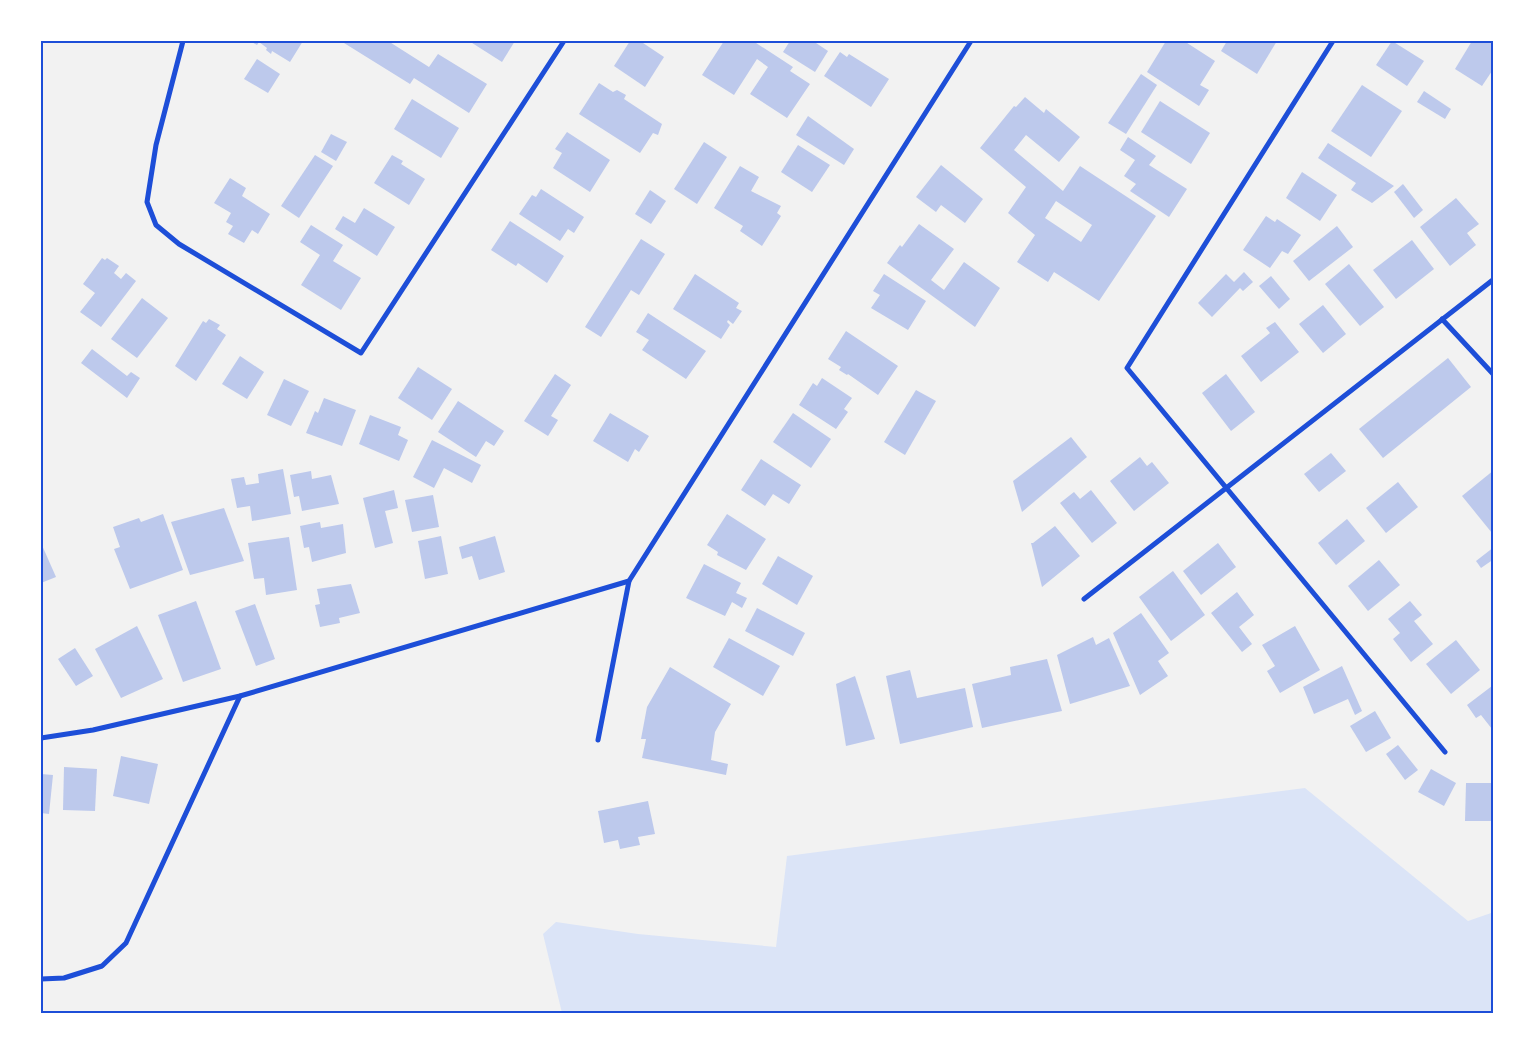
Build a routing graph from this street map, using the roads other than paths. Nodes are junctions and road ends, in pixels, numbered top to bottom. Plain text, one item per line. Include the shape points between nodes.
1 (183, 41) edge
2 (564, 41) edge
3 (971, 41) edge
4 (1333, 41) edge
5 (1494, 279) edge
6 (1442, 319) junction
7 (1494, 375) edge
8 (1226, 488) junction
9 (629, 581) junction
10 (1084, 599) dead end
11 (240, 696) junction
12 (41, 738) edge
13 (598, 740) dead end
14 (1445, 752) dead end
15 (41, 979) edge

1 - 2 street via 150,175 147,202 156,225 179,244 361,353
3 - 9 street
4 - 8 street via 1127,368
5 - 6 street
6 - 7 street
6 - 8 street
8 - 10 street
8 - 14 street
9 - 11 street
9 - 13 street
11 - 12 street via 93,730
11 - 15 street via 126,943 102,966 64,978

